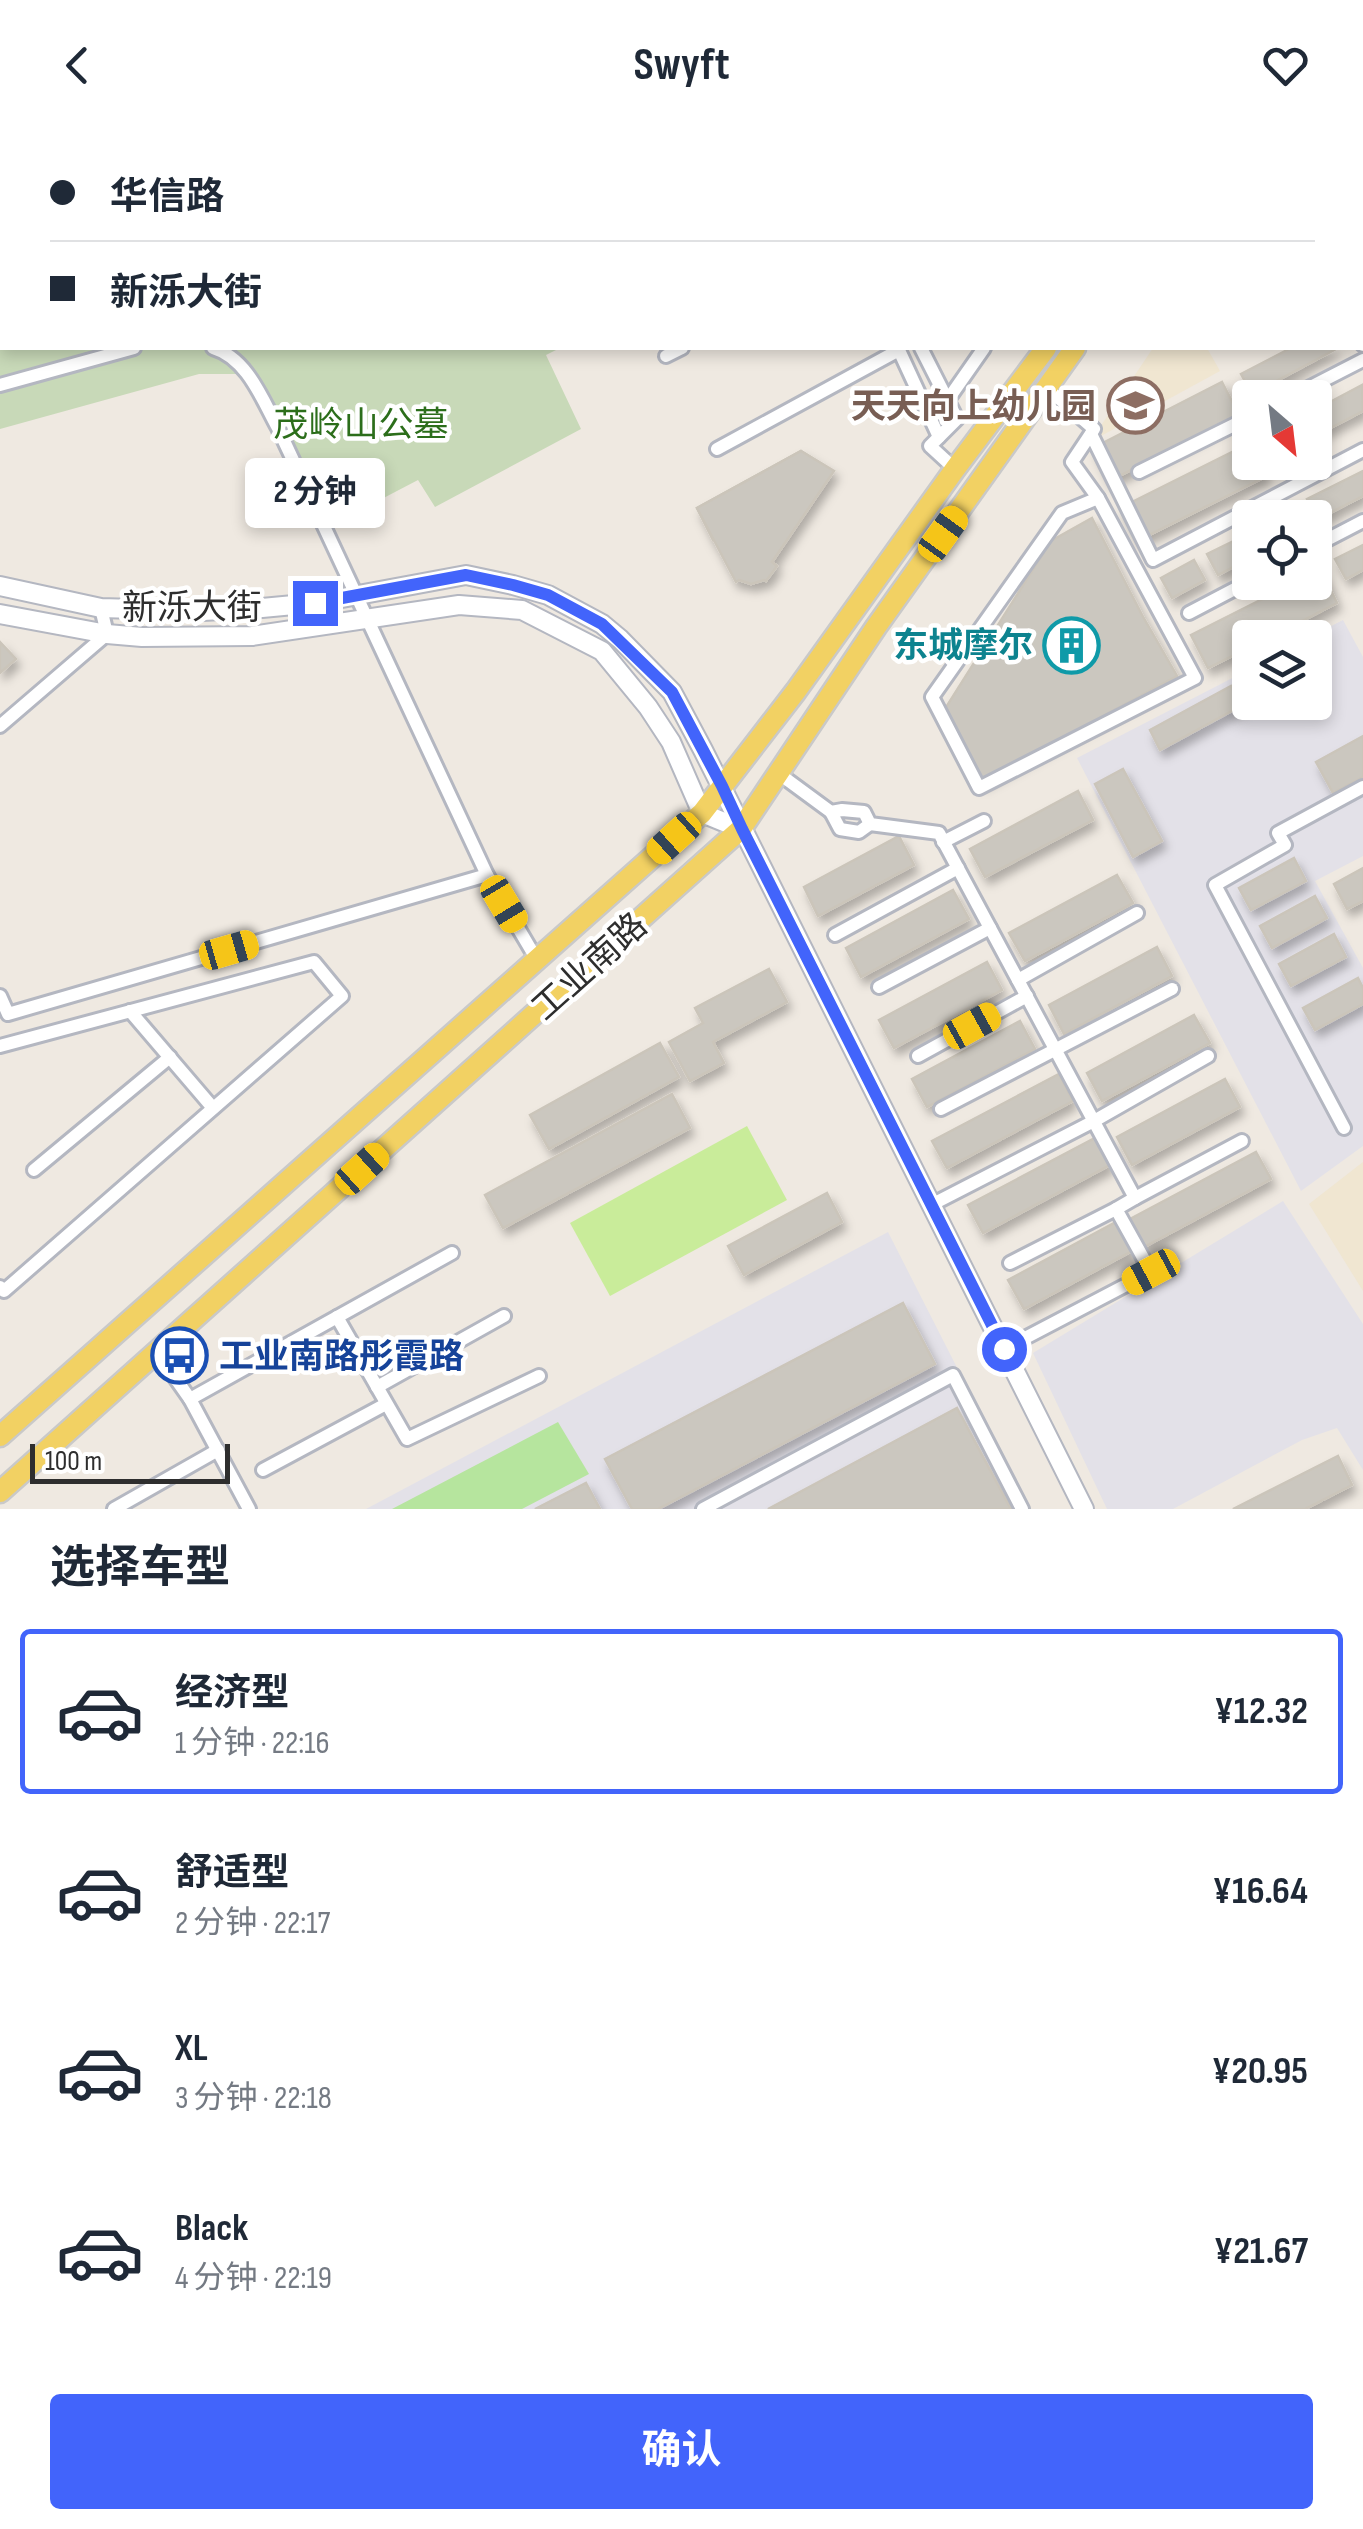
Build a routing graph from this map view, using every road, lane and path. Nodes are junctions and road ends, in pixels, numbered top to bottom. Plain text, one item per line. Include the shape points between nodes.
1 (127, 350) edge
2 (221, 350) edge
3 (678, 350) edge
4 (894, 350) edge
5 (899, 350) edge
6 (923, 350) edge
7 (983, 350) edge
8 (1044, 350) edge
9 (1074, 350) edge
10 (666, 356) dead end
11 (1363, 360) edge
12 (1324, 380) edge
13 (0, 386) edge
14 (1047, 388) junction
15 (947, 400) junction
16 (1232, 426) edge
17 (1091, 434) junction
18 (939, 437) junction
19 (717, 449) dead end
20 (1363, 450) edge
21 (955, 469) junction
22 (1139, 472) dead end
23 (1098, 498) junction
24 (1363, 520) edge
25 (1332, 537) edge
26 (0, 586) edge
27 (1232, 590) edge
28 (354, 596) junction
29 (102, 608) junction
30 (1189, 613) dead end
31 (0, 614) edge
32 (367, 618) junction
33 (107, 634) junction
34 (0, 726) edge
35 (778, 773) junction
36 (722, 786) junction
37 (1363, 788) edge
38 (832, 812) junction
39 (702, 814) junction
40 (984, 821) dead end
41 (870, 824) junction
42 (742, 829) junction
43 (944, 842) junction
44 (958, 868) junction
45 (487, 875) junction
46 (1137, 914) dead end
47 (990, 928) junction
48 (834, 934) dead end
49 (537, 960) junction
50 (1018, 980) junction
51 (879, 987) dead end
52 (1172, 988) dead end
53 (0, 996) edge
54 (1027, 996) junction
55 (130, 1011) junction
56 (0, 1046) edge
57 (1056, 1050) junction
58 (918, 1056) dead end
59 (1208, 1056) dead end
60 (170, 1057) junction
61 (214, 1108) junction
62 (940, 1109) dead end
63 (1094, 1121) junction
64 (1344, 1128) dead end
65 (1242, 1141) dead end
66 (34, 1170) dead end
67 (1135, 1198) junction
68 (931, 1205) junction
69 (1116, 1209) junction
70 (452, 1254) dead end
71 (1010, 1263) dead end
72 (1, 1291) edge
73 (504, 1316) dead end
74 (337, 1317) junction
75 (1004, 1349) junction
76 (158, 1352) junction
77 (539, 1376) dead end
78 (377, 1387) junction
79 (190, 1400) junction
80 (386, 1404) junction
81 (0, 1436) edge
82 (218, 1450) junction
83 (262, 1470) dead end
84 (0, 1492) edge
85 (114, 1509) edge
86 (249, 1509) edge
87 (702, 1509) edge
88 (1022, 1509) edge
89 (1084, 1509) edge

1 - 13 street
2 - 28 street via 249,374
3 - 10 street
4 - 19 street
5 - 18 street
6 - 15 street
7 - 15 street
8 - 21 main road, 工业南路
9 - 14 main road, 工业南路
11 - 12 street
14 - 17 street via 1094,429
14 - 35 main road, 工业南路
15 - 18 street via 956,419
16 - 22 street
17 - 20 street via 1152,560
17 - 23 street via 1072,462
18 - 21 street via 930,446
21 - 36 main road, 工业南路
23 - 23 street via 1062,514 932,697 979,788 1195,678
24 - 25 street
26 - 29 main road, 新泺大街
27 - 30 street
28 - 29 main road, 新泺大街 via 262,608
28 - 32 street
28 - 36 main road, 新泺大街 via 466,575 548,595 602,624 672,692
29 - 33 street
31 - 33 main road, 新泺大街
32 - 33 main road, 新泺大街 via 252,636
32 - 39 main road, 新泺大街 via 459,605 522,610 602,651 671,742
32 - 45 street
33 - 34 street
35 - 38 street
35 - 42 main road, 工业南路
36 - 39 main road, 工业南路
36 - 42 main road, 新泺大街
37 - 64 street via 1278,833 1285,845 1215,885
38 - 41 street via 864,812
38 - 41 street via 840,829 859,832
39 - 42 main road
39 - 49 main road, 工业南路
40 - 43 street
41 - 43 street via 938,833
42 - 68 main road, 新泺大街
42 - 76 main road, 工业南路
43 - 44 street
44 - 47 street
44 - 48 street
45 - 49 street
45 - 53 street via 8,1014
46 - 50 street
47 - 50 street
47 - 51 street
49 - 81 main road, 工业南路
50 - 54 street
52 - 57 street
54 - 57 street
54 - 58 street
55 - 56 street
55 - 60 street
55 - 61 street via 314,962 342,996
57 - 62 street
57 - 63 street
59 - 63 street
60 - 61 street
60 - 66 street
61 - 72 street
63 - 67 street
63 - 68 street
65 - 67 street
67 - 69 street
68 - 75 main road, 新泺大街
69 - 71 street
69 - 75 street via 1151,1272
70 - 74 street
73 - 78 street
74 - 78 street
74 - 79 street
75 - 89 main road, 新泺大街
76 - 79 street
76 - 84 main road, 工业南路
77 - 80 street via 406,1439
78 - 80 street
79 - 82 street
80 - 83 street
82 - 85 street
82 - 86 street
87 - 88 street via 953,1375

